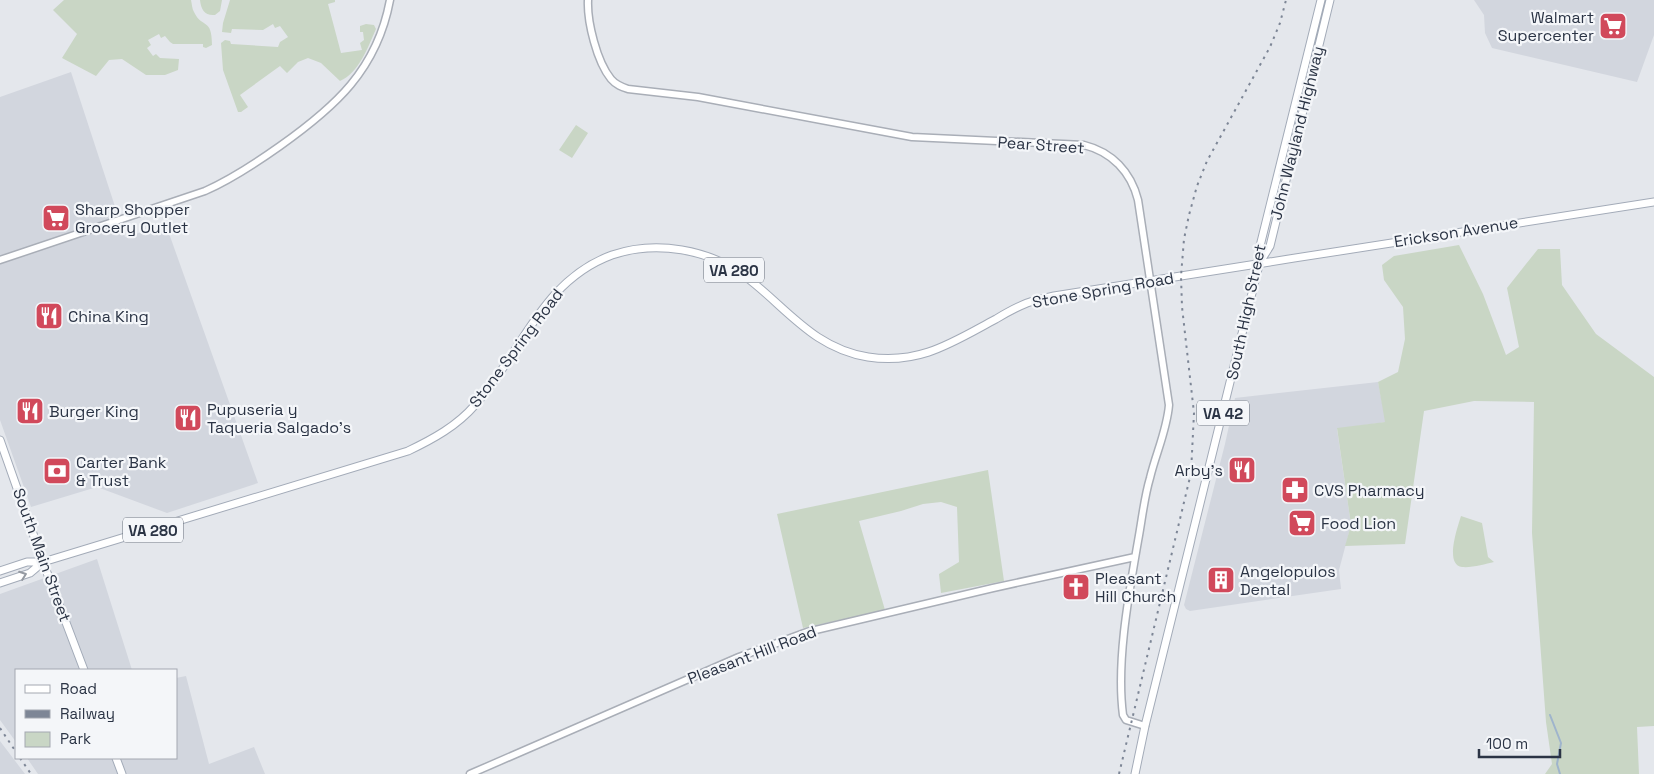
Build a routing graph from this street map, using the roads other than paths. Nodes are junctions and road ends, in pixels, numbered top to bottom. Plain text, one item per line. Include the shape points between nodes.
1 (390, 0) edge
2 (588, 0) edge
3 (1320, 0) edge
4 (1330, 0) edge
5 (1307, 54) joint
6 (1654, 202) edge
7 (0, 260) edge
8 (1259, 265) junction
9 (1151, 280) junction
10 (0, 440) edge
11 (1135, 557) junction
12 (43, 562) junction
13 (0, 571) edge
14 (0, 583) edge
15 (84, 669) edge
16 (1145, 726) junction
17 (116, 759) edge
18 (483, 771) edge
19 (122, 774) edge
20 (470, 774) edge
21 (1135, 774) edge

1 - 7 street via 376,47 348,88 318,118 251,167 205,191
2 - 9 street, Pear Street via 590,23 602,63 612,80 628,89 698,97 912,137 1071,144 1100,151 1117,162 1135,187
3 - 5 main road, John Wayland Highway / VA 42
4 - 8 main road, John Wayland Highway / VA 42 via 1270,246
5 - 8 main road, South High Street / VA 42 via 1260,246
6 - 8 main road, Erickson Avenue
8 - 9 main road, Stone Spring Road / VA 280
8 - 16 main road, South High Street / VA 42
9 - 11 street, Pear Street via 1169,404 1166,429 1149,478
9 - 12 main road, Stone Spring Road / VA 280 via 1027,303 948,345 916,356 869,357 840,349 818,338 745,277 719,261 681,250 659,248 613,255 583,268 561,287 540,312 487,391 461,419 434,438 408,451
10 - 12 main road, South Main Street
11 - 16 street, Pear Street via 1125,630 1122,705 1126,720
11 - 18 street, Pleasant Hill Road via 807,632 731,661
12 - 13 main road, Stone Spring Road / VA 280 via 27,562
14 -> 12 main road, Stone Spring Road / VA 280 via 30,573
12 - 15 main road, South Main Street
16 - 21 main road, South High Street / VA 42
17 - 19 main road
18 - 20 street, Pleasant Hill Road

